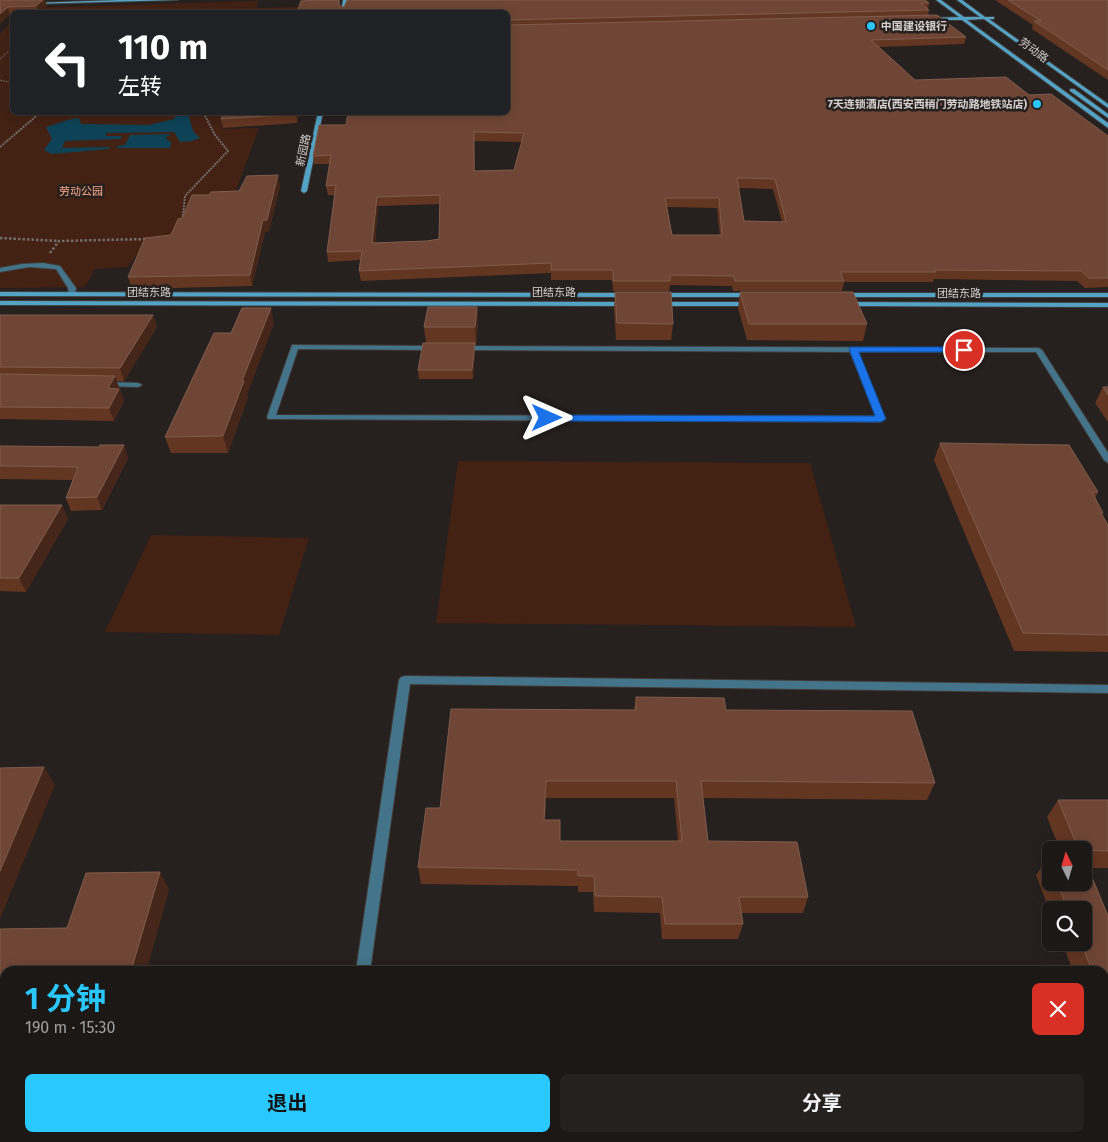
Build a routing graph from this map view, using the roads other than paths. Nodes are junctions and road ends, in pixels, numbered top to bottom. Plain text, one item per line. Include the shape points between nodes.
1 (176, 0) edge
2 (938, 0) edge
3 (947, 0) edge
4 (959, 0) edge
5 (968, 0) edge
6 (29, 3) edge
7 (963, 18) junction
8 (972, 18) junction
9 (985, 18) junction
10 (993, 18) junction
11 (924, 20) edge
12 (1012, 47) dead end
13 (1070, 71) dead end
14 (1068, 87) dead end
15 (1108, 106) edge
16 (320, 115) edge
17 (1108, 116) edge
18 (1108, 126) edge
19 (304, 191) dead end
20 (0, 270) edge
21 (0, 294) edge
22 (72, 294) junction
23 (640, 295) edge
24 (650, 295) edge
25 (759, 295) edge
26 (829, 295) edge
27 (1108, 295) edge
28 (0, 303) edge
29 (636, 304) edge
30 (646, 304) edge
31 (755, 304) edge
32 (834, 304) edge
33 (1108, 304) edge
34 (444, 348) edge
35 (454, 348) edge
36 (853, 349) junction
37 (99, 384) edge
38 (138, 385) dead end
39 (1108, 460) edge
40 (1108, 689) edge
41 (363, 966) edge

1 - 6 street
2 - 7 street
3 - 8 street, 劳动路
4 - 9 street, 劳动路
5 - 10 street
7 - 8 street
7 - 11 street
7 - 18 street
8 - 9 street
8 - 12 street, 劳动路
9 - 10 street
9 - 15 street, 劳动路
10 - 13 street
14 - 17 street
16 - 19 street, 新园路
20 - 22 street via 21,264 58,267 72,288
21 - 22 street
22 - 23 street
24 - 25 street
26 - 27 street
28 - 29 street, 团结东路
30 - 31 street
32 - 33 street, 团结东路
34 - 36 street via 295,347 271,417 881,419
35 - 36 street
36 - 39 street via 1038,350
37 - 38 street
40 - 41 street via 405,680

